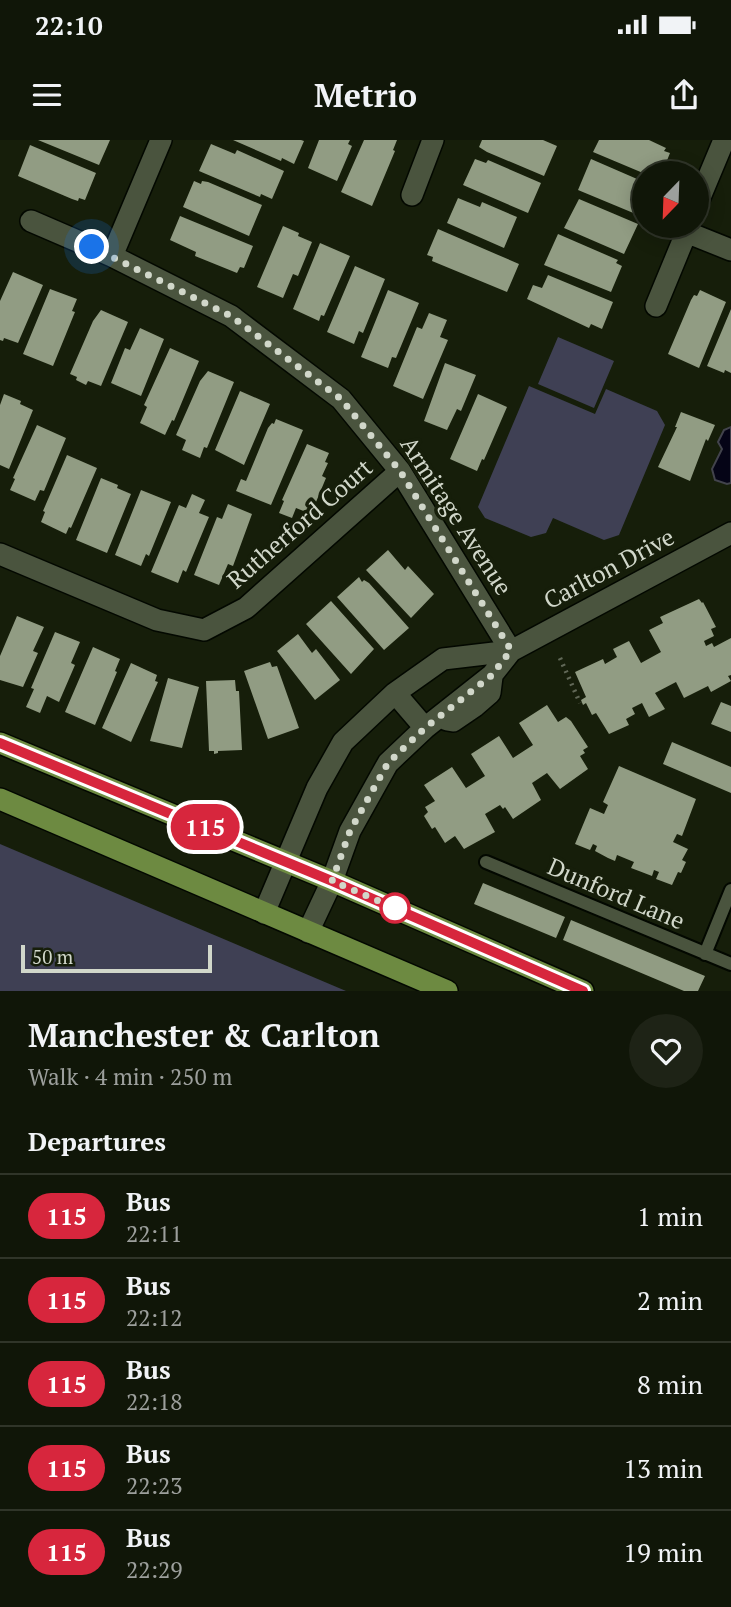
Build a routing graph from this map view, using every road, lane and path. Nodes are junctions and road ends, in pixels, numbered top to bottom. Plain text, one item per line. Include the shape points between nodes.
1 (161, 140) edge
2 (433, 140) edge
3 (724, 140) edge
4 (709, 176) edge
5 (412, 195) dead end
6 (31, 221) dead end
7 (683, 238) edge
8 (706, 238) edge
9 (731, 250) edge
10 (112, 256) junction
11 (656, 306) dead end
12 (400, 471) junction
13 (730, 536) edge
14 (0, 554) edge
15 (511, 650) junction
16 (559, 658) dead end
17 (395, 694) junction
18 (580, 703) dead end
19 (431, 724) junction
20 (0, 743) edge
21 (0, 799) edge
22 (486, 862) dead end
23 (287, 863) junction
24 (332, 881) junction
25 (731, 890) edge
26 (264, 913) junction
27 (308, 932) junction
28 (705, 954) junction
29 (731, 964) edge
30 (447, 991) edge
31 (583, 991) edge

1 - 10 street
2 - 5 street
3 - 4 street
6 - 10 street, Armitage Avenue
7 - 11 street
8 - 9 street
10 - 12 street, Armitage Avenue via 242,324 341,399
12 - 14 street, Rutherford Court via 246,608 204,630 157,620
12 - 15 street, Armitage Avenue
13 - 15 street, Carlton Drive
15 - 17 street, Carlton Drive via 443,659
15 - 19 street, Carlton Drive via 492,675
16 - 18 path
17 - 19 street
17 - 23 street, Carlton Drive via 343,742 317,788
19 - 24 street, Carlton Drive via 388,763 350,831
20 - 23 main road
21 - 26 main road
22 - 28 lane, Dunford Lane
23 - 24 main road
23 - 26 street, Carlton Drive
24 - 27 street, Carlton Drive
24 - 31 main road
25 - 28 lane
26 - 27 main road
27 - 30 main road
28 - 29 lane, Dunford Lane

